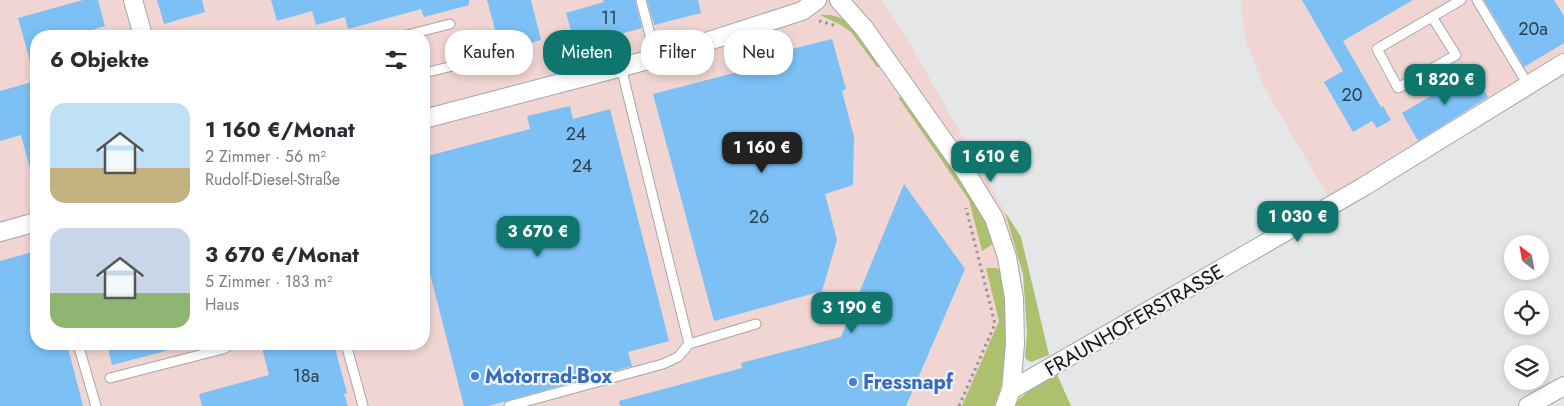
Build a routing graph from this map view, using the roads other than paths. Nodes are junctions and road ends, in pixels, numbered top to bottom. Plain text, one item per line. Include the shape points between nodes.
1 (133, 0) edge
2 (641, 0) edge
3 (817, 0) edge
4 (839, 0) edge
5 (1461, 0) edge
6 (1477, 0) edge
7 (1432, 17) junction
8 (450, 24) dead end
9 (141, 30) edge
10 (426, 30) edge
11 (649, 30) edge
12 (714, 39) edge
13 (1564, 63) edge
14 (445, 68) edge
15 (430, 72) edge
16 (591, 75) edge
17 (623, 75) edge
18 (1528, 85) junction
19 (430, 117) edge
20 (30, 224) edge
21 (0, 232) edge
22 (756, 324) dead end
23 (689, 344) junction
24 (80, 350) edge
25 (219, 350) edge
26 (348, 350) edge
27 (110, 378) dead end
28 (1564, 386) edge
29 (1008, 398) edge
30 (96, 406) edge
31 (363, 406) edge
32 (509, 406) edge
33 (1528, 406) edge

1 - 9 street
2 - 11 lane
3 - 12 street via 802,11
4 - 29 street via 864,28 965,171 994,218 1007,257 1014,298 1015,344
5 - 7 lane
6 - 18 lane
7 - 7 lane via 1377,49 1398,88 1456,55
8 - 10 lane
13 - 18 street, FRAUNHOFERSTRASSE
14 - 15 lane
16 - 19 street
17 - 23 lane
18 - 29 street, FRAUNHOFERSTRASSE
20 - 21 street
22 - 23 lane
23 - 32 lane via 678,357 663,364
24 - 30 lane
25 - 27 lane
26 - 31 lane
28 - 33 street

